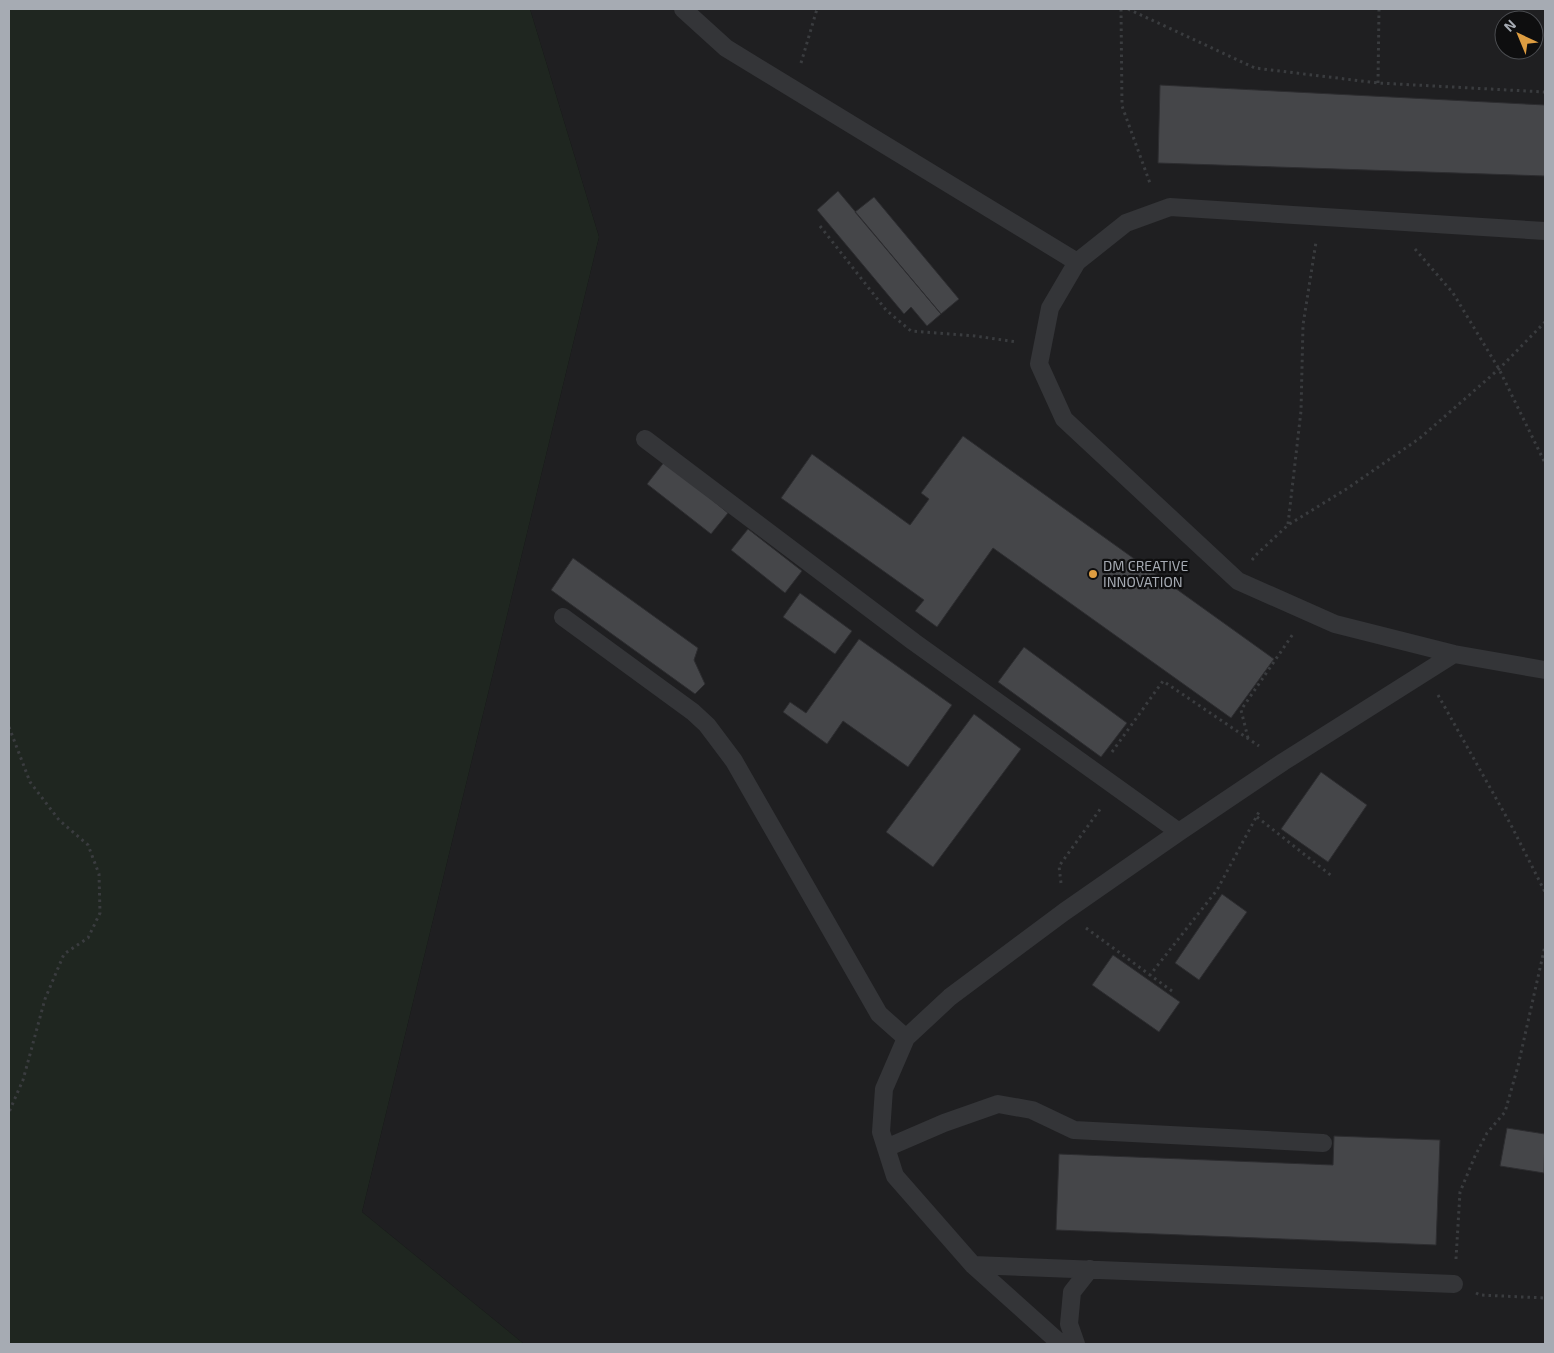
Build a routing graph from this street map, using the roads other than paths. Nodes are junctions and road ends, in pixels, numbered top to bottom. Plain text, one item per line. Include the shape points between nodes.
1 (683, 9) edge
2 (1545, 231) edge
3 (1077, 262) junction
4 (645, 439) dead end
5 (563, 617) dead end
6 (1454, 654) junction
7 (1545, 670) edge
8 (1179, 832) junction
9 (906, 1038) junction
10 (1323, 1143) dead end
11 (886, 1148) junction
12 (973, 1265) junction
13 (1090, 1269) junction
14 (1454, 1284) road end
15 (1061, 1344) edge
16 (1076, 1344) edge

1 - 3 lane via 726,48
2 - 3 lane via 1170,207 1126,223
3 - 6 lane via 1050,308 1039,364 1064,419 1238,581 1335,624
4 - 8 lane via 914,642
5 - 9 lane via 707,725 734,761 879,1014
6 - 7 lane
6 - 8 lane
8 - 9 lane via 950,997
9 - 11 lane via 884,1089 882,1132
10 - 11 lane via 1074,1130 1032,1110 998,1104
11 - 12 lane via 895,1176
12 - 13 lane
12 - 15 lane
13 - 14 lane
13 - 16 lane via 1072,1292 1069,1324

